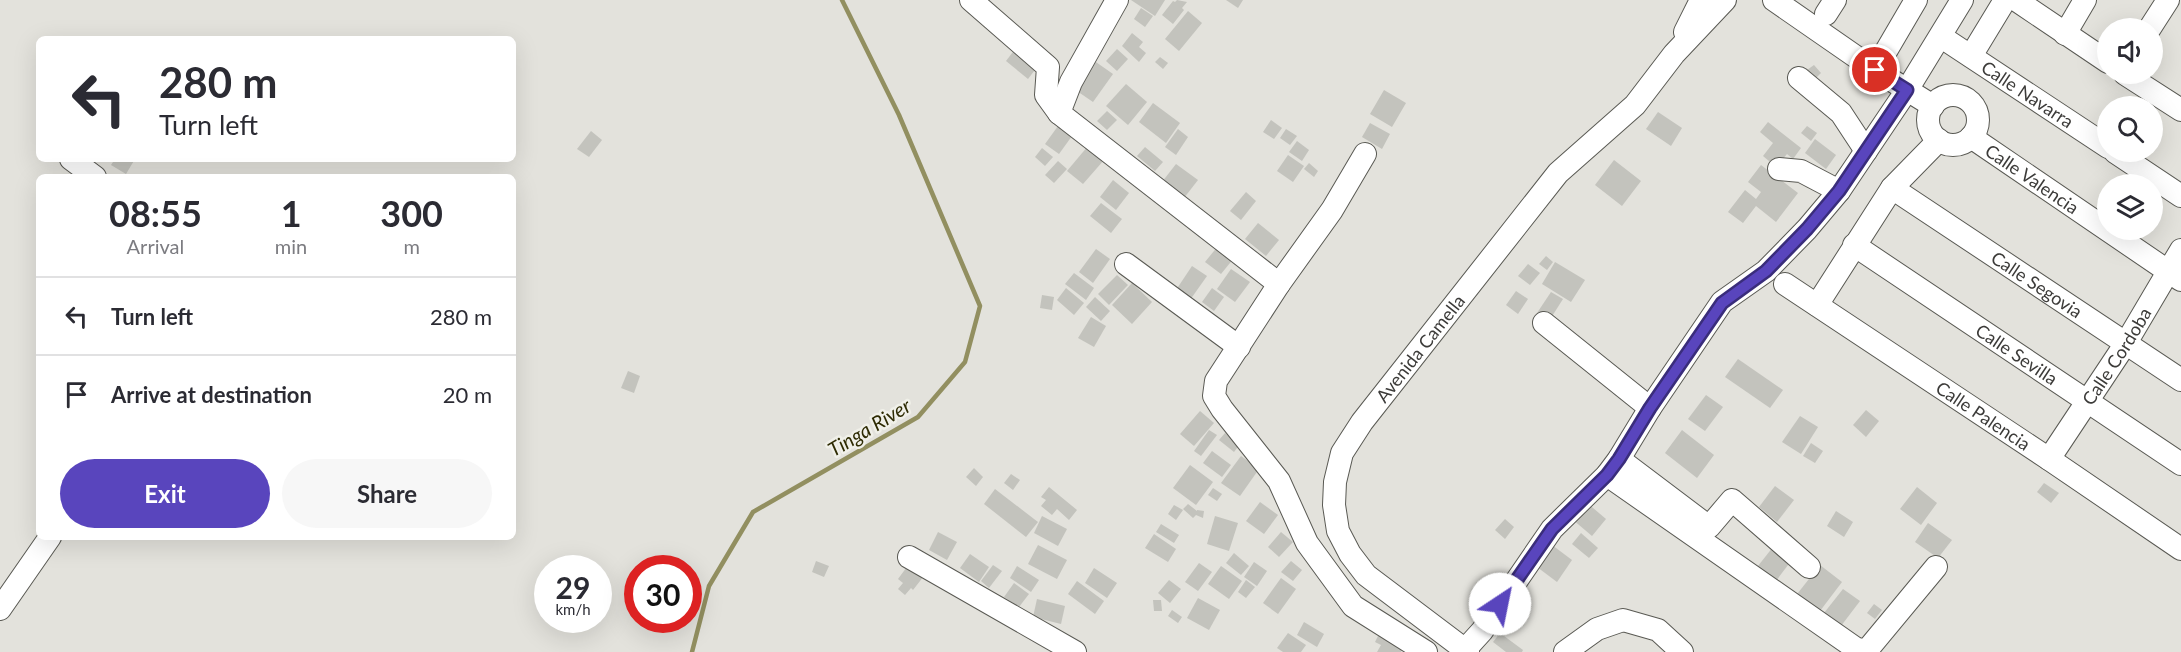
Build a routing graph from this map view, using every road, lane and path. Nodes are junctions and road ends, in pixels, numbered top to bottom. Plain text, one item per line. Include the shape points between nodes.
1 (971, 0) edge
2 (1117, 0) edge
3 (1701, 0) edge
4 (1725, 0) edge
5 (1774, 0) edge
6 (1962, 0) edge
7 (2005, 0) edge
8 (2016, 0) edge
9 (2085, 0) edge
10 (2168, 0) edge
11 (1910, 2) edge
12 (2156, 18) edge
13 (2065, 34) junction
14 (1946, 40) dead end
15 (1674, 54) junction
16 (2097, 55) edge
17 (1980, 62) junction
18 (1875, 70) junction
19 (1799, 78) dead end
20 (2141, 84) edge
21 (1907, 90) junction
22 (1967, 99) junction
23 (1934, 106) junction
24 (2181, 110) edge
25 (1059, 113) junction
26 (1971, 137) junction
27 (1939, 140) junction
28 (2097, 140) edge
29 (1866, 151) junction
30 (1365, 154) dead end
31 (75, 162) edge
32 (2130, 162) edge
33 (1779, 169) dead end
34 (91, 174) edge
35 (1892, 188) junction
36 (1839, 191) junction
37 (2181, 196) edge
38 (1854, 245) junction
39 (2181, 250) edge
40 (1126, 264) dead end
41 (2174, 275) edge
42 (1280, 284) junction
43 (1785, 284) dead end
44 (1817, 305) junction
45 (1544, 324) dead end
46 (2126, 343) junction
47 (1239, 347) junction
48 (2181, 380) edge
49 (2087, 401) junction
50 (1650, 408) junction
51 (2049, 459) junction
52 (2181, 464) edge
53 (1613, 467) junction
54 (48, 540) edge
55 (2181, 549) edge
56 (909, 557) dead end
57 (1809, 567) dead end
58 (1936, 567) dead end
59 (0, 609) edge
60 (1847, 648) edge
61 (1465, 651) edge
62 (1075, 652) edge
63 (1426, 652) edge
64 (1565, 652) edge
65 (1682, 652) edge

1 - 25 street via 1048,67 1046,95
2 - 25 street via 1071,82
3 - 15 street, Avenida Camella
4 - 15 street, Avenida Camella
5 - 18 street
6 - 21 street
7 - 17 street
8 - 13 street
9 - 13 street
10 - 12 street
11 - 18 street
13 - 16 street
14 - 17 street, Calle Navarra
15 - 61 street, Avenida Camella via 1635,105 1558,173 1362,422 1342,453 1334,505 1338,531 1350,554 1366,575
17 - 22 street
17 - 28 street, Calle Navarra
18 - 21 street
19 - 29 street via 1841,113
20 - 24 street
21 - 23 street
21 - 29 street
22 - 23 street via 1949,95
22 - 26 street via 1978,119
23 - 27 street via 1928,116 1929,125
25 - 42 street
26 - 27 street via 1961,143
26 - 41 street, Calle Valencia
27 - 35 street
29 - 36 street
30 - 42 street via 1332,210
31 - 34 street
32 - 37 street
33 - 36 street via 1801,171
35 - 38 street
35 - 46 street, Calle Segovia
36 - 50 street via 1766,271 1722,303
38 - 44 street
38 - 49 street, Calle Sevilla
39 - 41 street, Calle Cordoba
40 - 47 street
41 - 46 street, Calle Cordoba
42 - 47 street
43 - 44 street, Calle Palencia
44 - 51 street, Calle Palencia
45 - 50 street
46 - 48 street, Calle Segovia
46 - 49 street, Calle Cordoba
47 - 63 street via 1216,381 1214,396 1279,481 1308,543 1353,606
49 - 51 street, Calle Cordoba
49 - 52 street, Calle Sevilla
50 - 53 street
51 - 55 street, Calle Palencia
53 - 57 street via 1709,527 1732,500
53 - 60 street
53 - 61 street via 1552,529
54 - 59 street
56 - 62 street
58 - 60 street via 1868,649
64 - 65 street via 1597,629 1623,620 1658,630

